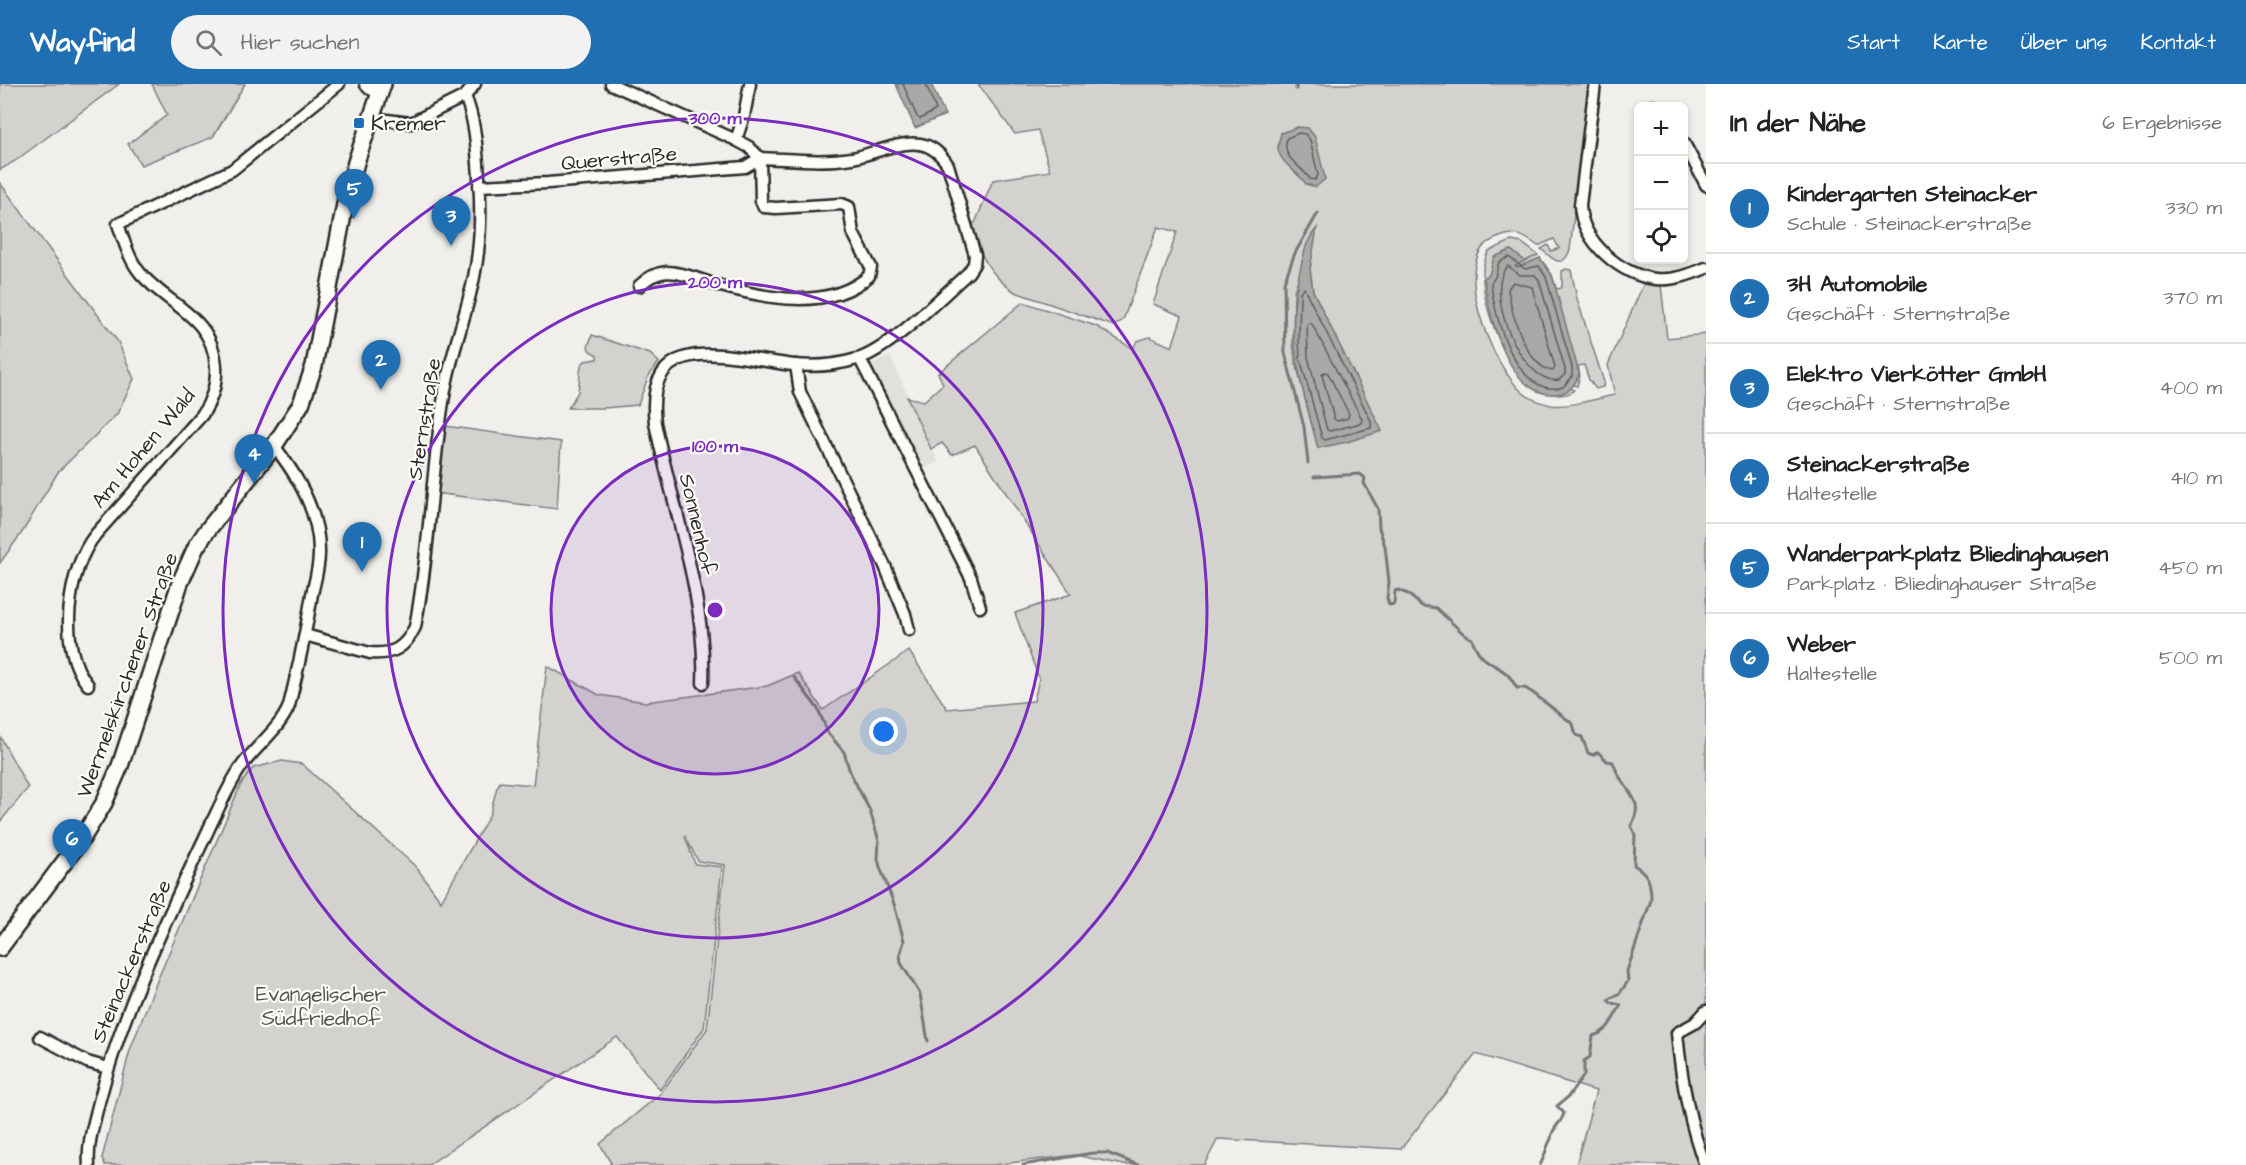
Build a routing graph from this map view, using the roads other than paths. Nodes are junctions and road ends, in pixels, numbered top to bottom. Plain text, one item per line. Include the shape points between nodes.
1 (339, 84) edge
2 (366, 84) edge
3 (473, 84) edge
4 (611, 84) edge
5 (750, 84) edge
6 (1595, 84) edge
7 (382, 88) edge
8 (465, 96) junction
9 (371, 118) junction
10 (736, 140) junction
11 (1688, 152) edge
12 (760, 158) junction
13 (1706, 185) edge
14 (479, 186) junction
15 (1706, 268) edge
16 (639, 286) dead end
17 (860, 359) junction
18 (796, 365) junction
19 (274, 446) junction
20 (980, 607) dead end
21 (909, 630) dead end
22 (305, 635) junction
23 (703, 683) dead end
24 (87, 685) dead end
25 (0, 948) edge
26 (1706, 1011) edge
27 (40, 1037) dead end
28 (108, 1068) junction
29 (89, 1165) edge
30 (1706, 1165) edge

1 - 24 street, Am Hohen Wald via 232,170 118,224 140,272 190,314 205,332 215,358 216,382 202,415 83,552 68,630 71,651
2 - 7 street
3 - 8 street
4 - 10 street
5 - 10 street
6 - 15 street via 1580,200 1583,219 1598,247 1616,263 1656,279
7 - 9 main road, Wermelskirchener Straße
8 - 9 street via 411,123
8 - 14 street, Sternstraße via 475,133
9 - 19 main road, Wermelskirchener Straße via 347,194 308,387
10 - 12 street
11 - 13 street
12 - 14 street, Querstraße via 745,167
12 - 16 street via 764,207 849,207 853,232 871,267 869,276 846,289 809,298 754,295 674,273 656,274
12 - 17 street, Sonnenhof via 840,159 919,144 932,147 948,165 975,255 974,264 908,326
14 - 22 street, Sternstraße via 480,233 474,276 444,395 415,627 402,648 381,654
17 - 18 street, Sonnenhof
17 - 20 street via 971,578
18 - 21 street via 800,392 885,566
18 - 23 street, Sonnenhof via 693,354 666,368 655,389 655,423 694,594
19 - 22 street, Steinackerstraße via 302,486 317,531 319,554
19 - 25 main road, Wermelskirchener Straße via 206,532 187,565 120,766 94,820
22 - 28 street, Steinackerstraße via 285,718 238,772 139,985
26 - 30 street via 1677,1033 1682,1076
27 - 28 street, Steinackerstraße via 87,1062
28 - 29 street, Steinackerstraße via 91,1134

